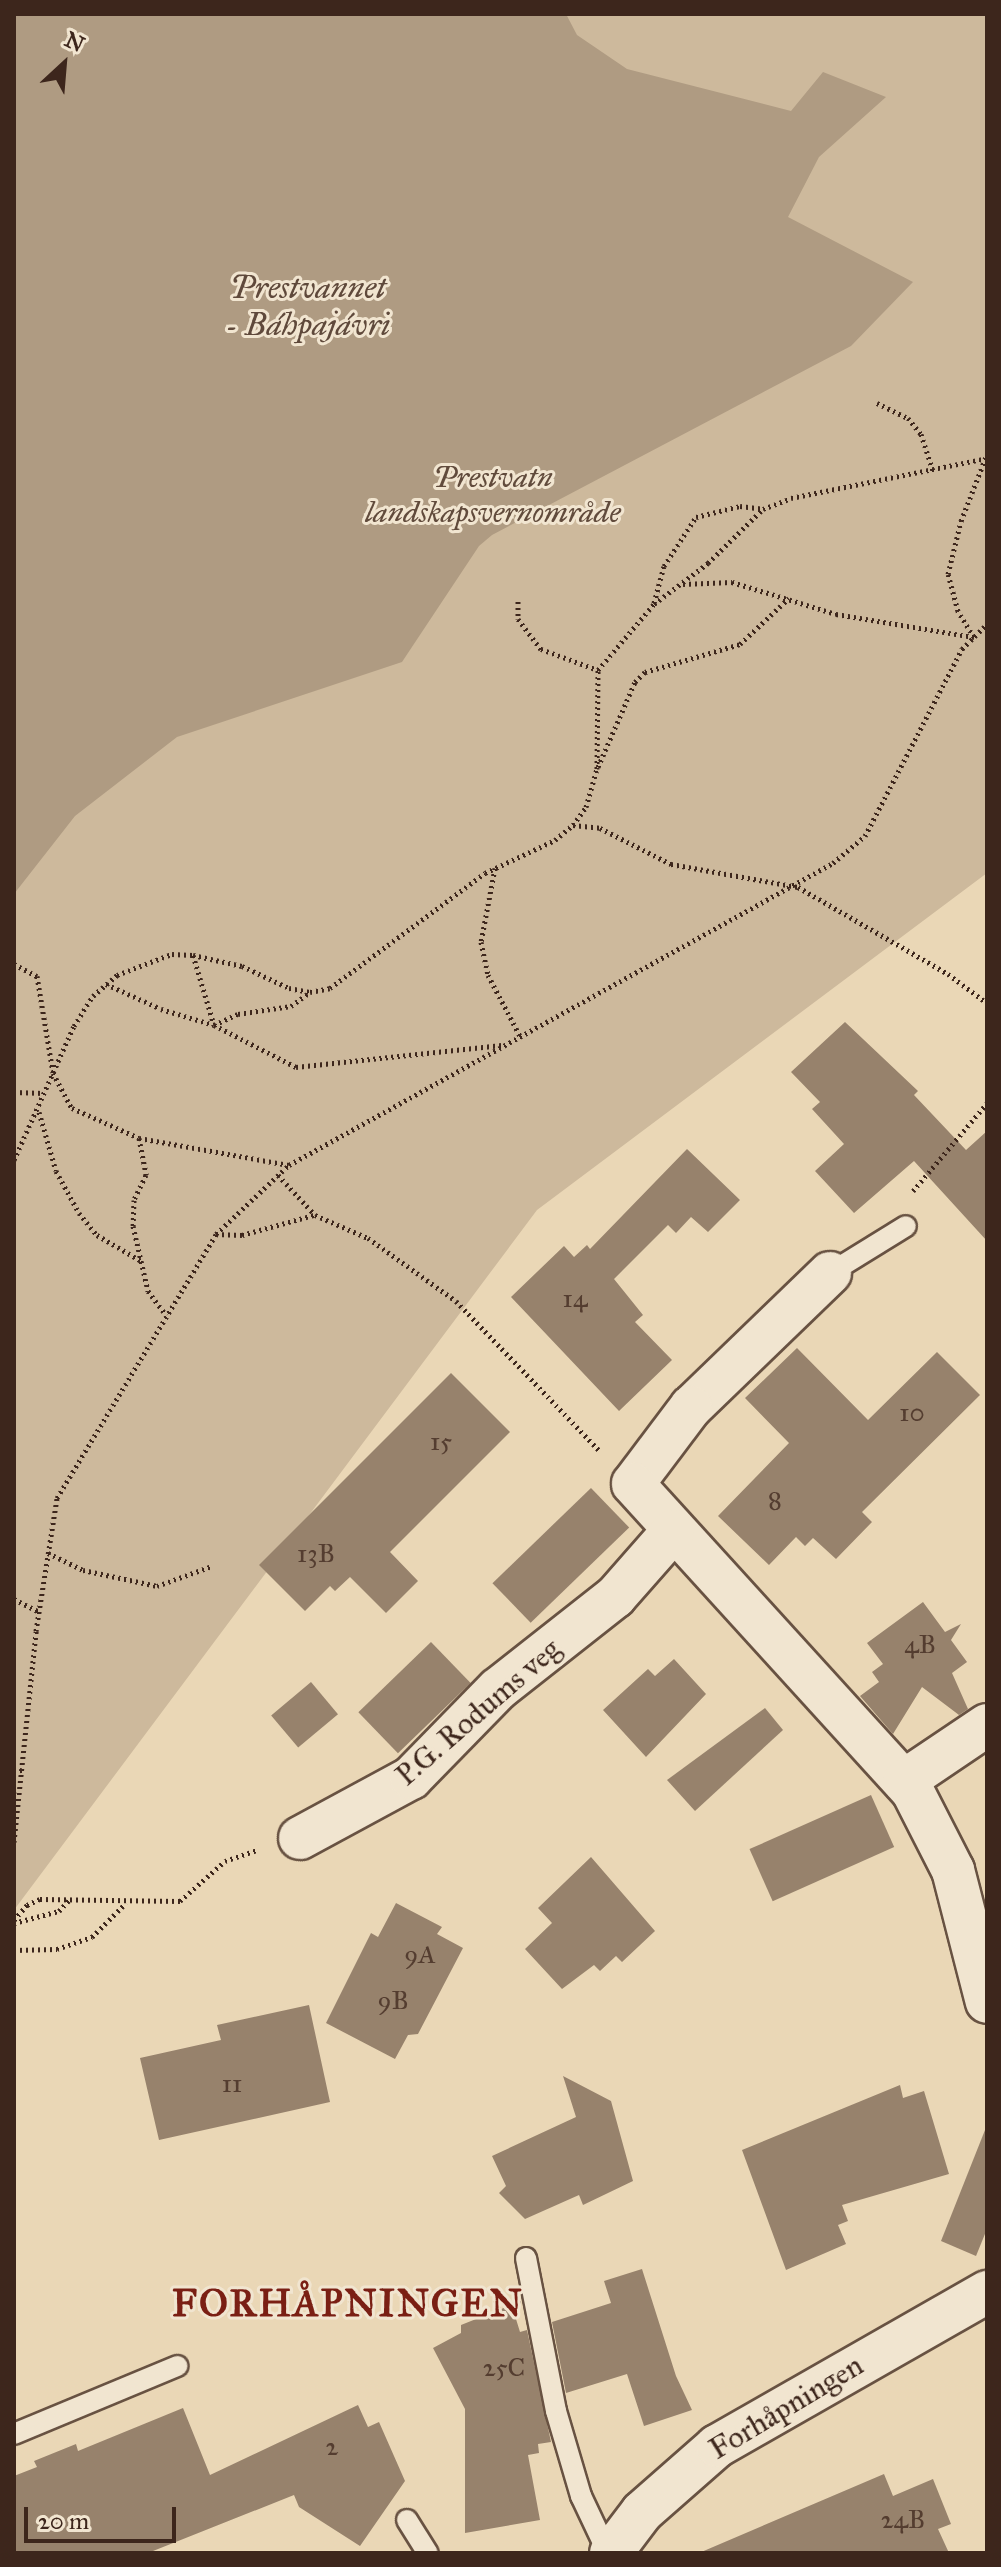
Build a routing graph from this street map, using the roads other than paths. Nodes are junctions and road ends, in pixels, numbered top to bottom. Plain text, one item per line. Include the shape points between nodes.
1 (906, 1226) road end
2 (830, 1273) joint
3 (673, 1531) junction
4 (987, 1725) edge
5 (904, 1781) junction
6 (300, 1838) road end
7 (987, 2002) edge
8 (526, 2258) dead end
9 (987, 2292) edge
10 (177, 2366) dead end
11 (14, 2434) edge
12 (407, 2520) dead end
13 (428, 2553) edge
14 (610, 2553) edge

1 - 2 lane
2 - 3 street via 691,1407 633,1484
3 - 5 street
3 - 6 street, P.G. Rodums veg via 615,1597 498,1689 411,1778
4 - 5 street
5 - 7 street via 953,1870
8 - 14 lane via 556,2411 581,2496
9 - 14 street, Forhåpningen via 717,2446 642,2512
10 - 11 lane
12 - 13 lane

